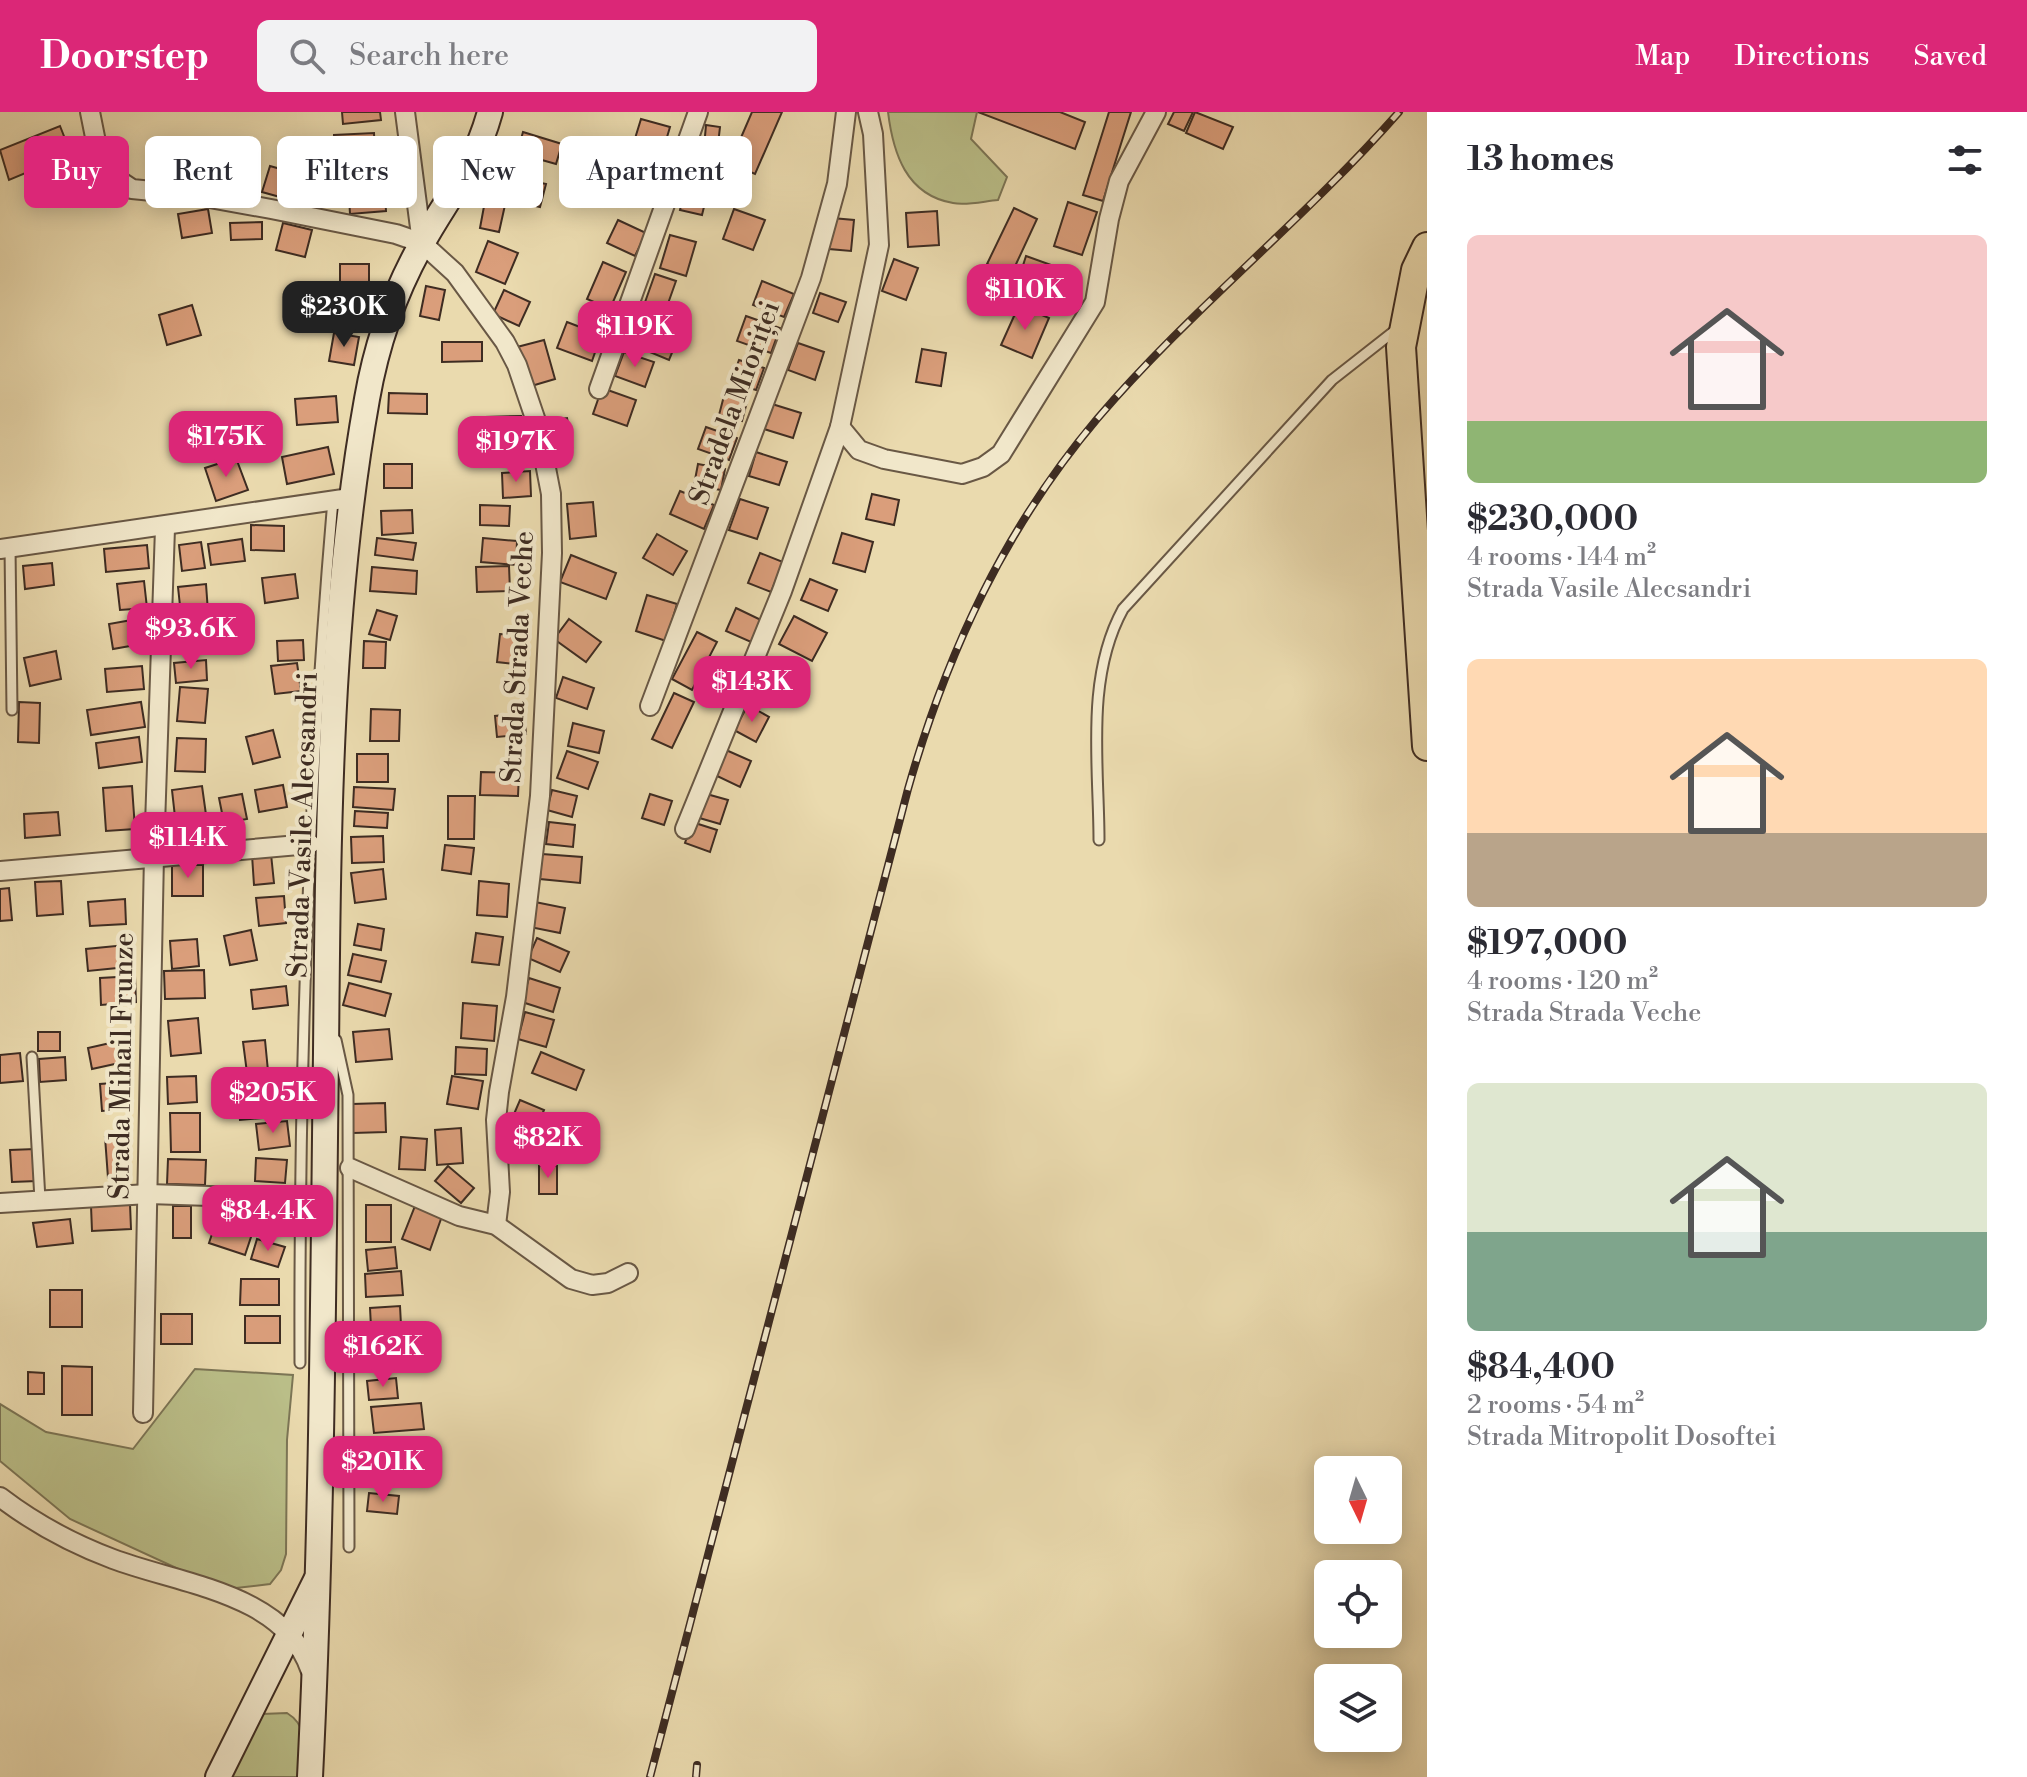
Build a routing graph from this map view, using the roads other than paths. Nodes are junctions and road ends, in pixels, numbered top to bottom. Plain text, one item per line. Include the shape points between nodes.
1 (90, 112) edge
2 (405, 112) edge
3 (490, 112) edge
4 (698, 112) edge
5 (846, 112) edge
6 (868, 112) edge
7 (1156, 112) edge
8 (422, 243) junction
9 (1427, 247) edge
10 (1403, 324) junction
11 (599, 389) dead end
12 (840, 427) junction
13 (342, 499) junction
14 (165, 528) junction
15 (5, 549) edge
16 (650, 706) dead end
17 (12, 710) dead end
18 (1427, 746) edge
19 (685, 829) dead end
20 (1099, 840) dead end
21 (310, 844) junction
22 (154, 855) junction
23 (0, 871) edge
24 (326, 997) junction
25 (32, 1057) dead end
26 (350, 1168) junction
27 (148, 1194) junction
28 (299, 1199) junction
29 (40, 1200) junction
30 (0, 1203) edge
31 (496, 1225) junction
32 (628, 1273) dead end
33 (300, 1363) dead end
34 (143, 1413) dead end
35 (0, 1497) edge
36 (349, 1547) dead end
37 (320, 1571) junction
38 (289, 1631) junction
39 (314, 1681) junction
40 (218, 1777) edge
41 (310, 1777) edge

1 - 8 street, Strada Strada Veche via 99,157 121,183 148,193 193,195
2 - 8 street
3 - 8 main road, Strada Vasile Alecsandri via 463,182
4 - 11 street
5 - 16 street, Stradela Mioriței via 837,184 811,278
6 - 12 street via 879,245
7 - 12 street via 1119,181 1095,302 1001,454 962,474 859,450
8 - 13 main road, Strada Vasile Alecsandri via 380,344
8 - 31 street, Strada Strada Veche via 455,273 505,342 538,427 551,494 540,796 496,1120
9 - 10 main road
10 - 18 main road via 1402,392
10 - 20 lane via 1332,380 1123,609 1100,677
12 - 19 street via 782,591
13 - 14 street
13 - 21 lane via 316,692
13 - 24 main road, Strada Vasile Alecsandri
14 - 15 street
14 - 22 street, Strada Mihail Frunze
15 - 17 lane
21 - 22 street
21 - 28 lane
22 - 23 street
22 - 27 street, Strada Mihail Frunze
24 - 26 lane via 348,1095
24 - 37 main road, Strada Vasile Alecsandri
25 - 29 lane
26 - 31 street via 459,1216
26 - 36 lane
27 - 28 street
27 - 29 street
27 - 34 street, Strada Mihail Frunze
28 - 33 lane
29 - 30 street
31 - 32 street via 571,1279 592,1285
35 - 38 street via 29,1520 84,1546 245,1603
37 - 38 main road
37 - 39 main road, Strada Vasile Alecsandri
38 - 39 street via 304,1650
38 - 40 main road
39 - 41 main road, Strada Vasile Alecsandri

